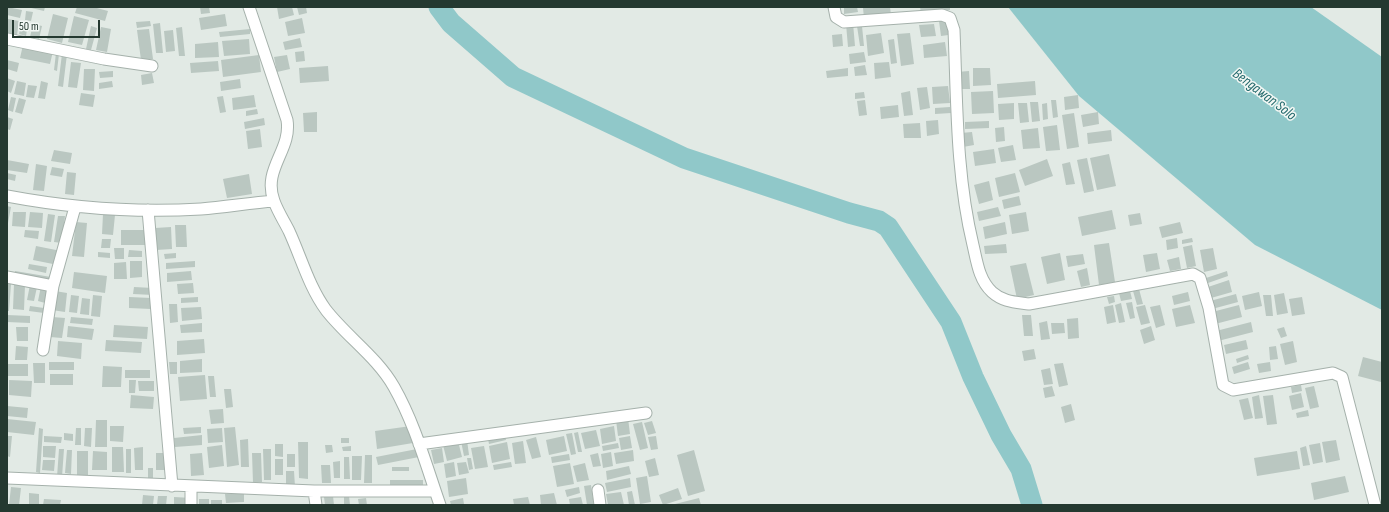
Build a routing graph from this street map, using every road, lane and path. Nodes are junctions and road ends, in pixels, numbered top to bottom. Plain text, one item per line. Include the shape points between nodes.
1 (249, 7) edge
2 (834, 7) edge
3 (7, 39) edge
4 (152, 66) dead end
5 (7, 196) edge
6 (274, 201) junction
7 (75, 207) junction
8 (148, 210) junction
9 (7, 277) edge
10 (53, 286) junction
11 (43, 350) dead end
12 (646, 413) dead end
13 (419, 444) junction
14 (7, 478) edge
15 (172, 486) junction
16 (191, 487) junction
17 (598, 490) dead end
18 (314, 491) junction
19 (435, 491) junction
20 (191, 505) edge
21 (316, 505) edge
22 (440, 505) edge
23 (600, 505) edge
24 (1375, 505) edge

1 - 6 street via 287,120 285,143 272,170 271,187
2 - 24 street via 836,16 844,22 942,15 950,18 954,30 960,165 966,216 980,276 992,292 1006,302 1029,304 1193,274 1200,278 1209,308 1223,385 1233,390 1333,373 1342,377
3 - 4 street
5 - 7 street
6 - 8 street
6 - 13 street via 326,309 386,375 404,407
7 - 8 street
7 - 10 street
8 - 15 street
9 - 10 street
10 - 11 street
12 - 13 street
13 - 19 street
14 - 15 street
15 - 16 street
16 - 18 street
16 - 20 street
17 - 23 street
18 - 19 street
18 - 21 street
19 - 22 street

